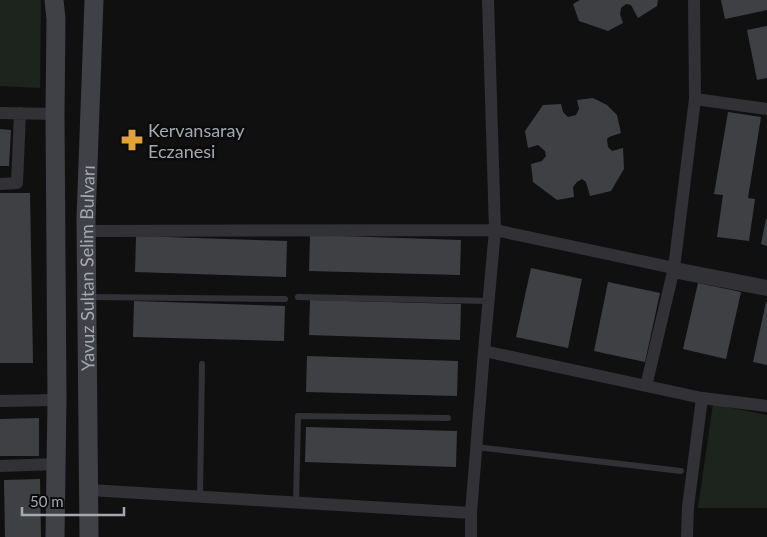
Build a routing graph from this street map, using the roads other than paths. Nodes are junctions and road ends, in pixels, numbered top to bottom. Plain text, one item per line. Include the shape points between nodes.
1 (54, 0) edge
2 (94, 0) edge
3 (488, 0) edge
4 (694, 0) edge
5 (696, 99) junction
6 (767, 109) edge
7 (0, 113) edge
8 (20, 113) junction
9 (55, 114) junction
10 (0, 184) edge
11 (495, 230) junction
12 (86, 231) junction
13 (674, 272) junction
14 (767, 286) edge
15 (767, 292) edge
16 (87, 297) junction
17 (298, 297) dead end
18 (285, 299) dead end
19 (489, 301) junction
20 (484, 351) junction
21 (202, 364) dead end
22 (646, 386) junction
23 (702, 398) junction
24 (57, 400) junction
25 (0, 401) edge
26 (767, 406) edge
27 (448, 418) dead end
28 (476, 447) junction
29 (56, 464) junction
30 (0, 466) edge
31 (681, 470) dead end
32 (89, 490) junction
33 (200, 497) junction
34 (296, 503) junction
35 (471, 513) junction
36 (55, 537) edge
37 (89, 537) edge
38 (471, 537) edge
39 (687, 537) edge

1 - 9 main road, Yavuz Sultan Selim Bulvarı
2 - 12 main road, Yavuz Sultan Selim Bulvarı
3 - 11 street
4 - 5 street
5 - 6 street
5 - 13 street
7 - 8 street
8 - 9 street
8 - 10 street via 17,183
9 - 24 main road, Yavuz Sultan Selim Bulvarı
11 - 12 street
11 - 13 street
11 - 19 street
12 - 16 main road, Yavuz Sultan Selim Bulvarı
13 - 14 street
13 - 15 lane
13 - 22 street
16 - 18 lane
16 - 32 main road, Yavuz Sultan Selim Bulvarı
17 - 19 lane
19 - 20 street
20 - 22 street
20 - 28 street
21 - 33 lane
22 - 23 street
23 - 26 street
23 - 39 street
24 - 25 street
24 - 29 main road, Yavuz Sultan Selim Bulvarı
27 - 34 lane via 298,416
28 - 31 lane
28 - 35 street
29 - 30 street
29 - 36 main road, Yavuz Sultan Selim Bulvarı
32 - 33 street
32 - 37 main road, Yavuz Sultan Selim Bulvarı
33 - 34 street
34 - 35 street
35 - 38 street

